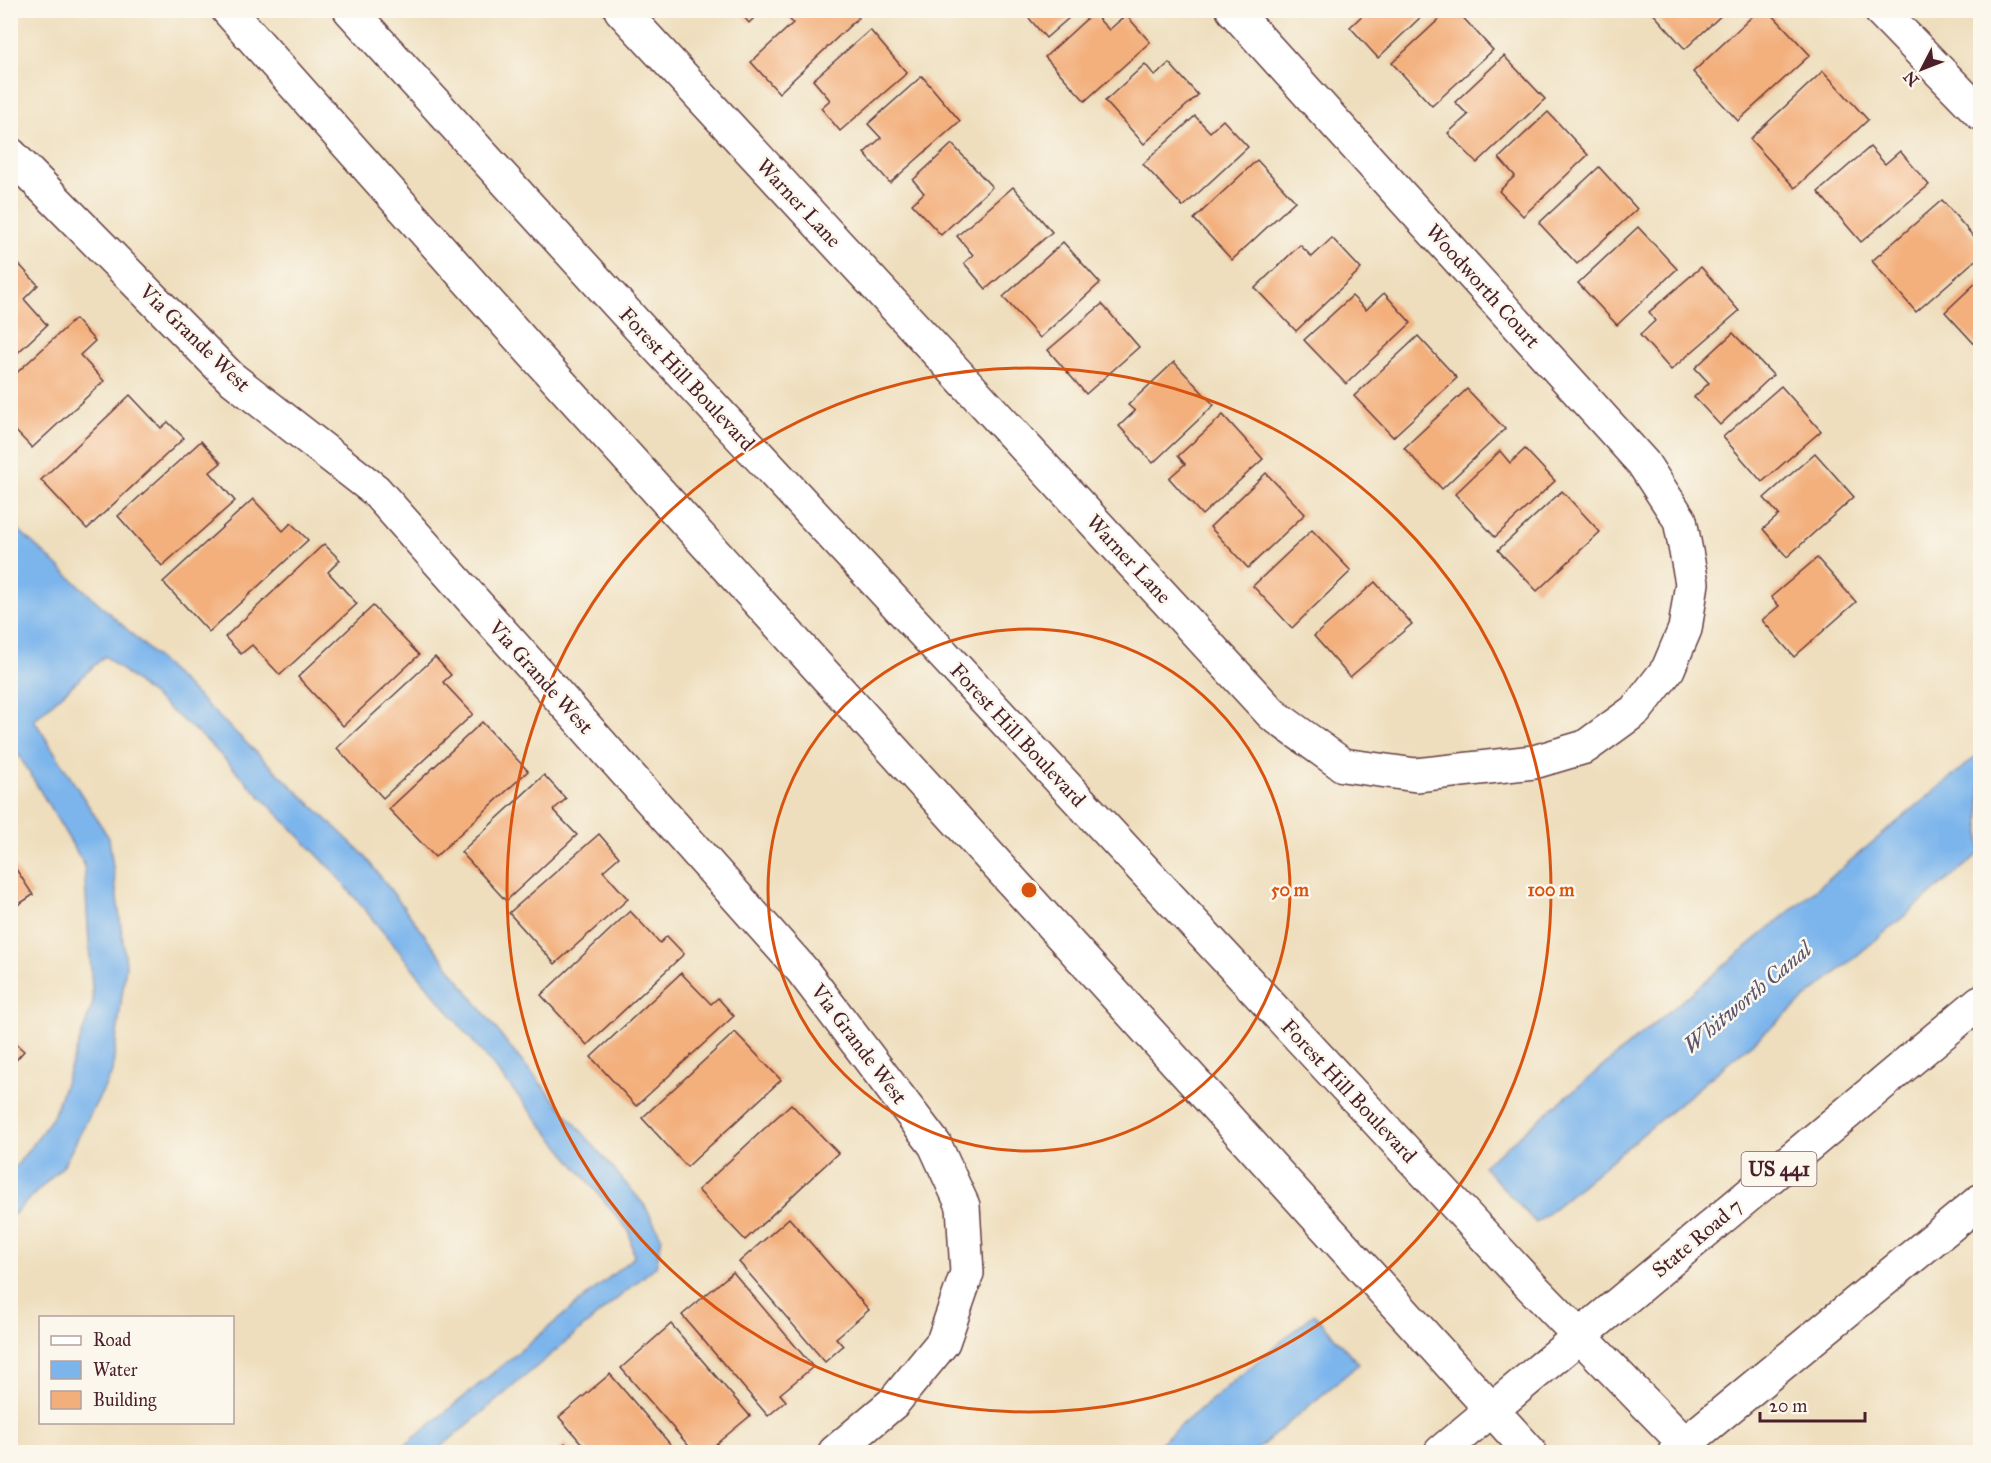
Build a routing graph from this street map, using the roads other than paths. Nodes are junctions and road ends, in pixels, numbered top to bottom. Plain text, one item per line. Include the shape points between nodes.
1 (228, 10) edge
2 (350, 10) edge
3 (621, 10) edge
4 (1233, 10) edge
5 (1880, 10) edge
6 (1980, 113) edge
7 (10, 154) edge
8 (1692, 583) joint
9 (1980, 1002) edge
10 (1980, 1201) edge
11 (1579, 1337) junction
12 (1492, 1410) junction
13 (1685, 1450) edge
14 (835, 1452) edge
15 (1441, 1452) edge
16 (1530, 1452) edge

1 - 12 main road via 540,361
2 - 11 main road, Forest Hill Boulevard via 648,337
3 - 8 main road, Warner Lane via 1272,714 1343,765 1416,775 1534,762 1585,747 1636,710 1668,669 1685,629
4 - 8 main road, Woodworth Court via 1643,463 1680,520
5 - 6 main road
7 - 14 main road, Via Grande West via 230,377 375,490 802,970 935,1145 963,1206 967,1273 942,1342 892,1403
9 - 11 main road, State Road 7 / US 441
10 - 13 main road
11 - 12 main road, State Road 7 / US 441
11 - 13 main road, Forest Hill Boulevard
12 - 15 main road, State Road 7 / US 441
12 - 16 main road

